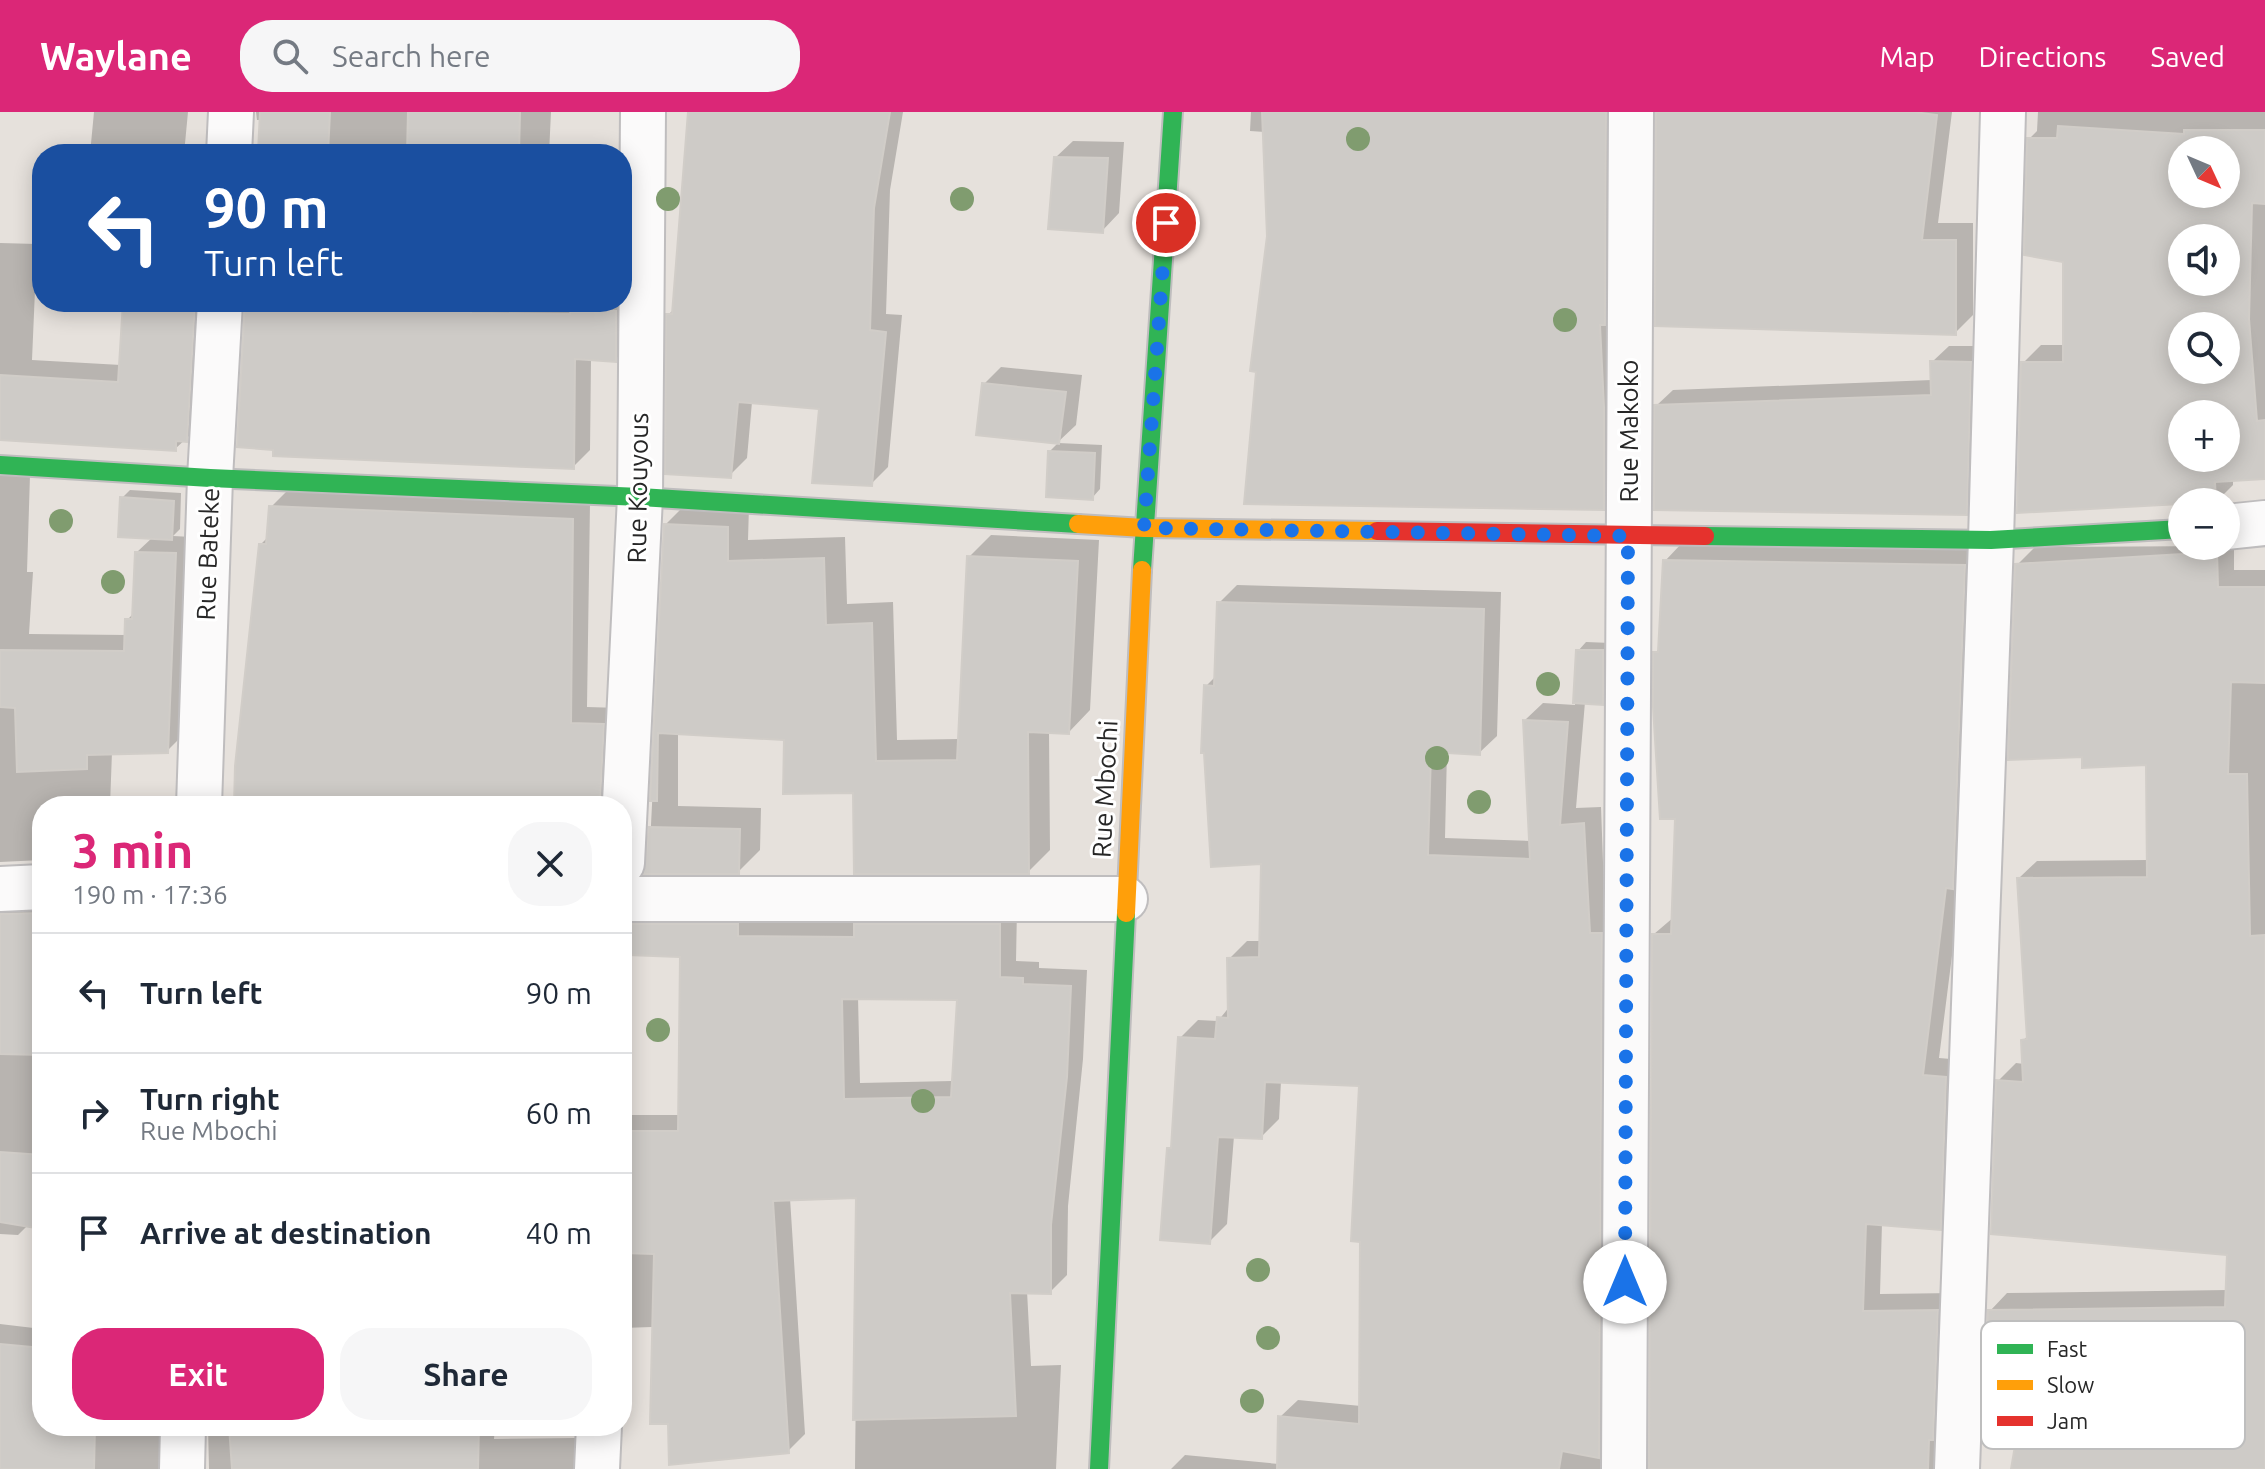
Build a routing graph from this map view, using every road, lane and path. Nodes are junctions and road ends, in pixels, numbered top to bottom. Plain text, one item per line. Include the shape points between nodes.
1 (231, 112) edge
2 (643, 112) edge
3 (1173, 112) edge
4 (1631, 112) edge
5 (2003, 112) edge
6 (229, 144) edge
7 (219, 312) edge
8 (0, 465) edge
9 (210, 478) junction
10 (640, 497) junction
11 (2265, 523) edge
12 (2240, 526) edge
13 (1144, 528) junction
14 (2168, 530) edge
15 (1628, 536) junction
16 (1991, 540) junction
17 (199, 796) edge
18 (625, 796) edge
19 (32, 887) edge
20 (0, 889) edge
21 (632, 899) edge
22 (1125, 899) junction
23 (183, 1436) edge
24 (599, 1436) edge
25 (182, 1469) edge
26 (597, 1469) edge
27 (1099, 1469) edge
28 (1624, 1469) edge
29 (1957, 1469) edge

1 - 6 street
2 - 10 street, Rue Kouyous
3 - 13 street, Rue Mbochi
4 - 15 street, Rue Makoko
5 - 16 street
7 - 9 street, Rue Bateke
8 - 9 street
9 - 10 street
9 - 17 street, Rue Bateke
10 - 13 street
10 - 18 street, Rue Kouyous
11 - 12 street
13 - 15 street
13 - 22 street, Rue Mbochi
14 - 16 street
15 - 16 street
15 - 28 street, Rue Makoko
16 - 29 street
19 - 20 street
21 - 22 street
22 - 27 street, Rue Mbochi
23 - 25 street
24 - 26 street

